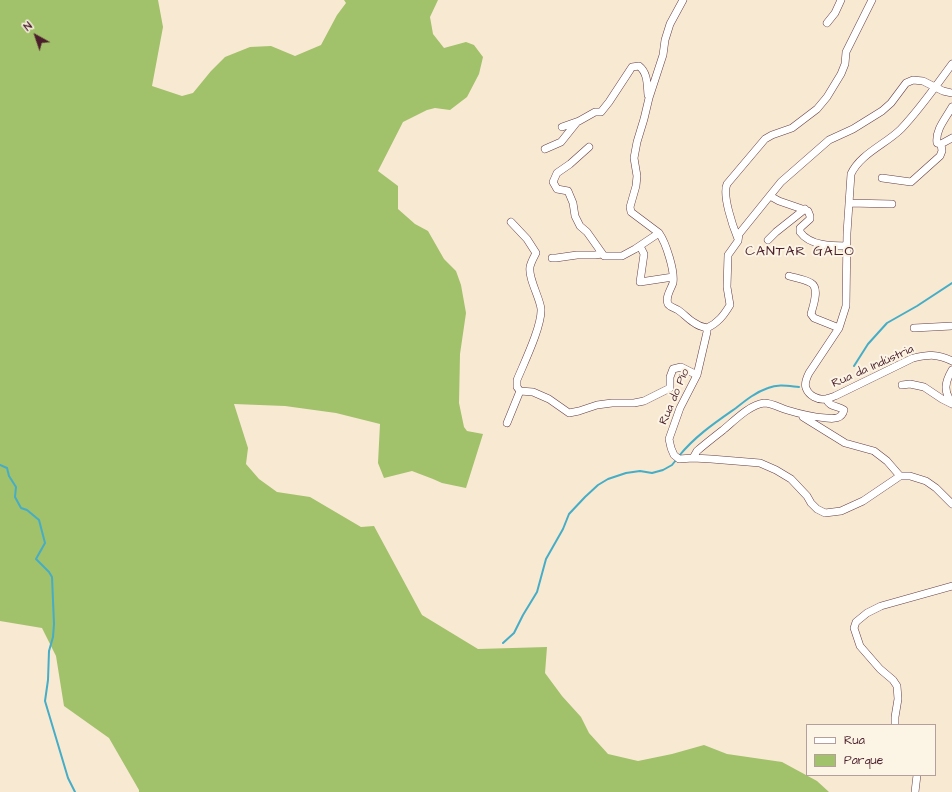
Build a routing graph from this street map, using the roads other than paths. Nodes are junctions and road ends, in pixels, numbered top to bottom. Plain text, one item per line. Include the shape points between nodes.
1 (682, 0) edge
2 (841, 0) edge
3 (872, 0) edge
4 (827, 23) dead end
5 (952, 64) edge
6 (935, 87) junction
7 (952, 93) edge
8 (649, 98) junction
9 (952, 107) edge
10 (579, 121) junction
11 (562, 127) dead end
12 (952, 138) edge
13 (941, 144) junction
14 (589, 146) dead end
15 (545, 149) dead end
16 (882, 178) dead end
17 (770, 196) junction
18 (849, 203) junction
19 (892, 204) dead end
20 (805, 210) junction
21 (511, 222) dead end
22 (659, 233) junction
23 (768, 240) dead end
24 (738, 241) junction
25 (640, 246) junction
26 (847, 246) junction
27 (602, 254) junction
28 (552, 258) dead end
29 (789, 276) dead end
30 (673, 277) junction
31 (952, 326) edge
32 (707, 328) junction
33 (839, 328) junction
34 (914, 328) dead end
35 (952, 361) edge
36 (952, 370) edge
37 (698, 375) junction
38 (902, 385) dead end
39 (520, 391) junction
40 (826, 399) junction
41 (952, 403) edge
42 (797, 413) junction
43 (507, 423) dead end
44 (693, 458) junction
45 (900, 476) junction
46 (952, 504) edge
47 (952, 586) edge
48 (895, 724) edge
49 (917, 776) edge
50 (915, 792) edge

1 - 8 street via 670,24
2 - 4 street
3 - 24 street via 846,52 841,74 818,109 792,128 765,139 727,184 727,201
5 - 6 street
6 - 7 street via 943,92
6 - 17 street via 923,81 913,80 906,83 882,111 829,140 781,182
6 - 18 street via 900,130 860,160 854,168 851,174
8 - 10 street via 643,69 639,66 632,67 601,112 594,112
8 - 22 street via 636,142 636,186 630,207 631,212
9 - 13 street via 936,137 937,143
10 - 11 street
10 - 15 street via 560,142
12 - 13 street
13 - 16 street via 940,156 911,182
14 - 27 street via 557,173 553,182 557,189 568,191 580,226
17 - 20 street
17 - 24 street via 739,234
18 - 19 street
18 - 26 street
20 - 23 street
20 - 26 street via 808,211 810,218 800,228 803,237 817,243
21 - 39 street via 536,252 530,268 541,309 536,331 517,380
22 - 25 street
22 - 30 street via 669,256
24 - 32 street via 728,255 726,287 730,305 723,316
25 - 27 street via 622,256
25 - 30 street via 644,254 640,282
26 - 33 street via 846,306
27 - 28 street
29 - 33 street via 814,285 816,290 811,314 814,318
30 - 32 street via 667,298 670,306 692,322
31 - 34 street
32 - 37 street, Rua do Pio
33 - 40 street, Rua da Indústria via 806,380 806,388 811,395
35 - 40 street, Rua da Indústria via 939,355 913,358
36 - 41 street via 945,388
37 - 39 street via 681,368 673,369 670,388 644,401 597,405 569,413 549,399 533,392
37 - 44 street, Rua do Pio via 680,408 669,439 674,455 680,459
38 - 41 street via 924,387
39 - 43 street
40 - 42 street via 829,404 844,410 843,414 833,418
42 - 44 street via 764,403 754,406 697,451
42 - 45 street via 844,442 874,451
44 - 45 street, Rua do Pio via 760,463 791,479 817,509 825,513 841,511 863,501
45 - 46 street via 926,481
47 - 48 street via 881,606 856,622 854,628 860,646 897,686
49 - 50 street

